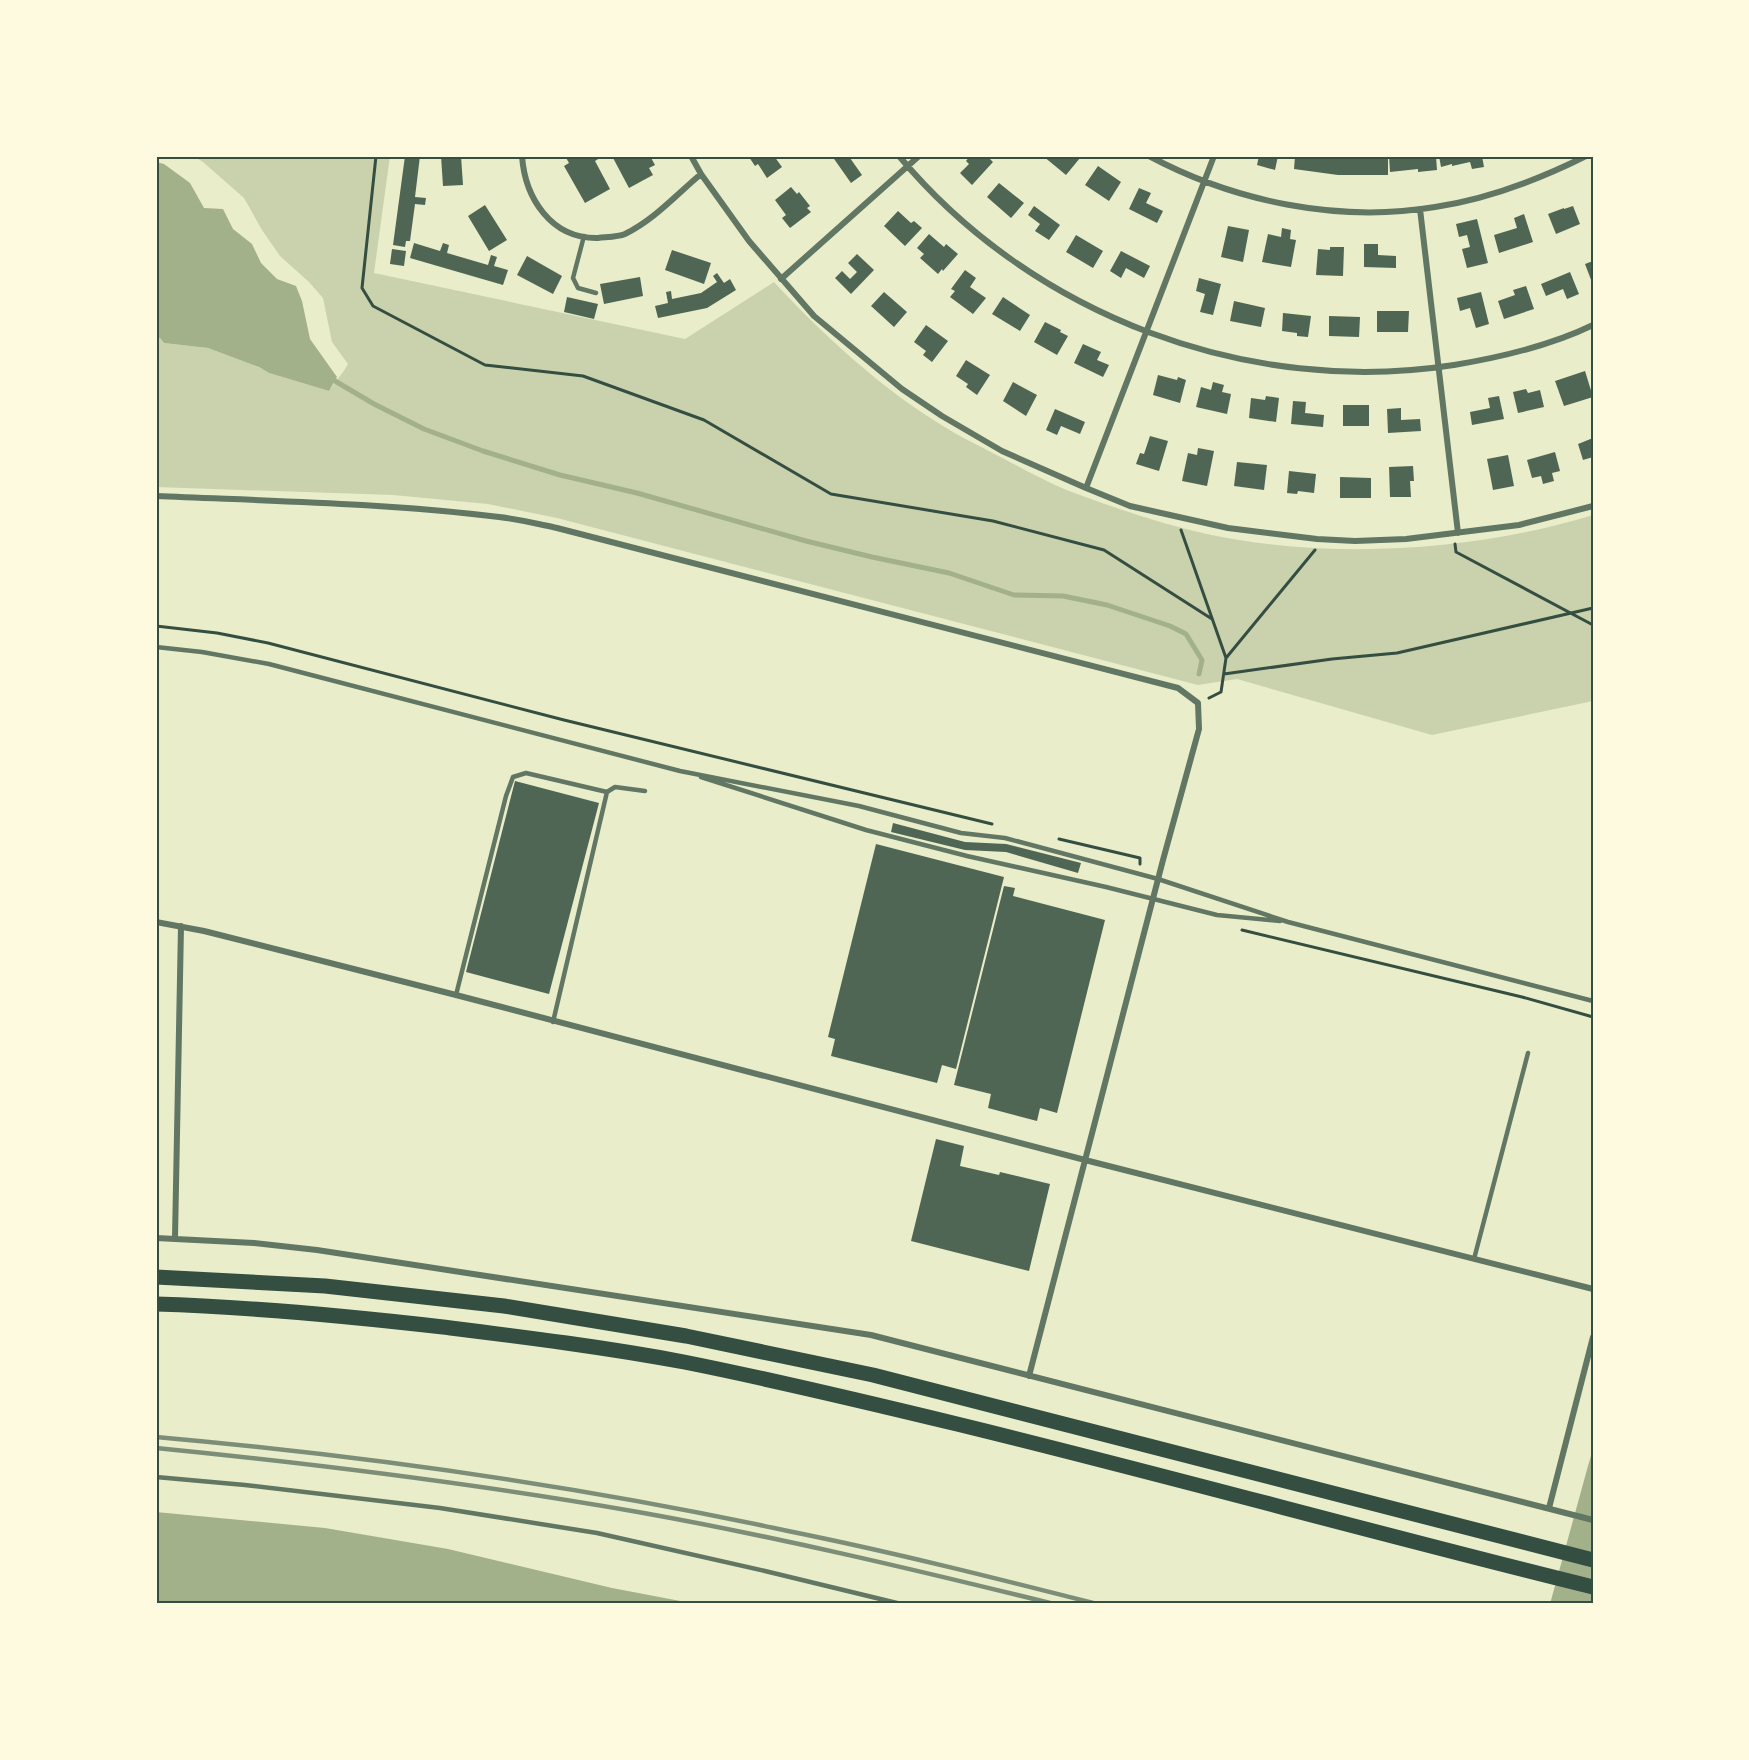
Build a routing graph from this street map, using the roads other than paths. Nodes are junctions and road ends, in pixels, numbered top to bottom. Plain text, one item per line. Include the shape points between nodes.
1 (522, 156) edge
2 (692, 156) edge
3 (898, 156) edge
4 (919, 156) edge
5 (1149, 156) edge
6 (1214, 156) edge
7 (1586, 156) edge
8 (907, 166) junction
9 (701, 174) junction
10 (1205, 182) junction
11 (1420, 209) junction
12 (584, 236) junction
13 (781, 279) junction
14 (596, 293) dead end
15 (1593, 325) edge
16 (1147, 332) junction
17 (1438, 367) junction
18 (1086, 488) junction
19 (156, 496) edge
20 (1593, 506) edge
21 (1458, 533) junction
22 (156, 647) edge
23 (680, 771) junction
24 (645, 791) dead end
25 (607, 792) junction
26 (1158, 879) junction
27 (1153, 899) junction
28 (156, 922) edge
29 (1288, 922) junction
30 (181, 926) junction
31 (456, 995) junction
32 (1593, 1001) edge
33 (554, 1022) junction
34 (1528, 1053) dead end
35 (1085, 1160) junction
36 (156, 1238) edge
37 (175, 1238) junction
38 (1474, 1259) junction
39 (156, 1277) edge
40 (1593, 1289) edge
41 (156, 1304) edge
42 (1593, 1337) edge
43 (1029, 1376) junction
44 (156, 1477) edge
45 (1549, 1508) junction
46 (1593, 1520) edge
47 (1593, 1560) edge
48 (1593, 1587) edge
49 (901, 1604) edge

1 - 12 street via 528,188 537,206 554,224
2 - 9 street
3 - 8 street
4 - 8 street
5 - 10 street
6 - 10 street
7 - 11 street via 1505,190
8 - 13 street
8 - 16 street via 959,218 1017,264 1080,302
9 - 12 street via 623,235
9 - 13 street
10 - 11 street via 1253,197 1316,209
10 - 16 street
11 - 17 street
12 - 14 lane via 573,278 578,288
13 - 18 street via 814,316 934,411 1002,451
15 - 17 street via 1508,354
16 - 17 street via 1182,345 1290,368 1364,372
16 - 18 street
17 - 21 street
18 - 21 street via 1130,506 1181,518 1317,539 1406,539
19 - 26 street via 362,505 501,517 1178,688 1198,703 1199,729
20 - 21 street via 1519,525
22 - 23 lane via 269,664
23 - 26 lane via 859,806 961,833 1005,838
23 - 27 lane via 866,830
24 - 25 lane via 615,786
25 - 31 lane via 526,773 513,777
25 - 33 lane
26 - 27 street
26 - 29 lane
27 - 29 lane via 1217,915
27 - 35 street
28 - 30 street
29 - 32 lane
30 - 31 street
30 - 37 street
31 - 33 street
33 - 35 street
34 - 38 lane
35 - 38 street
35 - 43 street
36 - 37 street
37 - 43 street via 317,1250 871,1335
38 - 40 street
39 - 47 main road via 347,1289 504,1306 686,1336 873,1375
41 - 48 main road via 321,1314 679,1361 1044,1445
42 - 45 street
43 - 45 street
44 - 49 lane via 440,1508 597,1533
45 - 46 street

